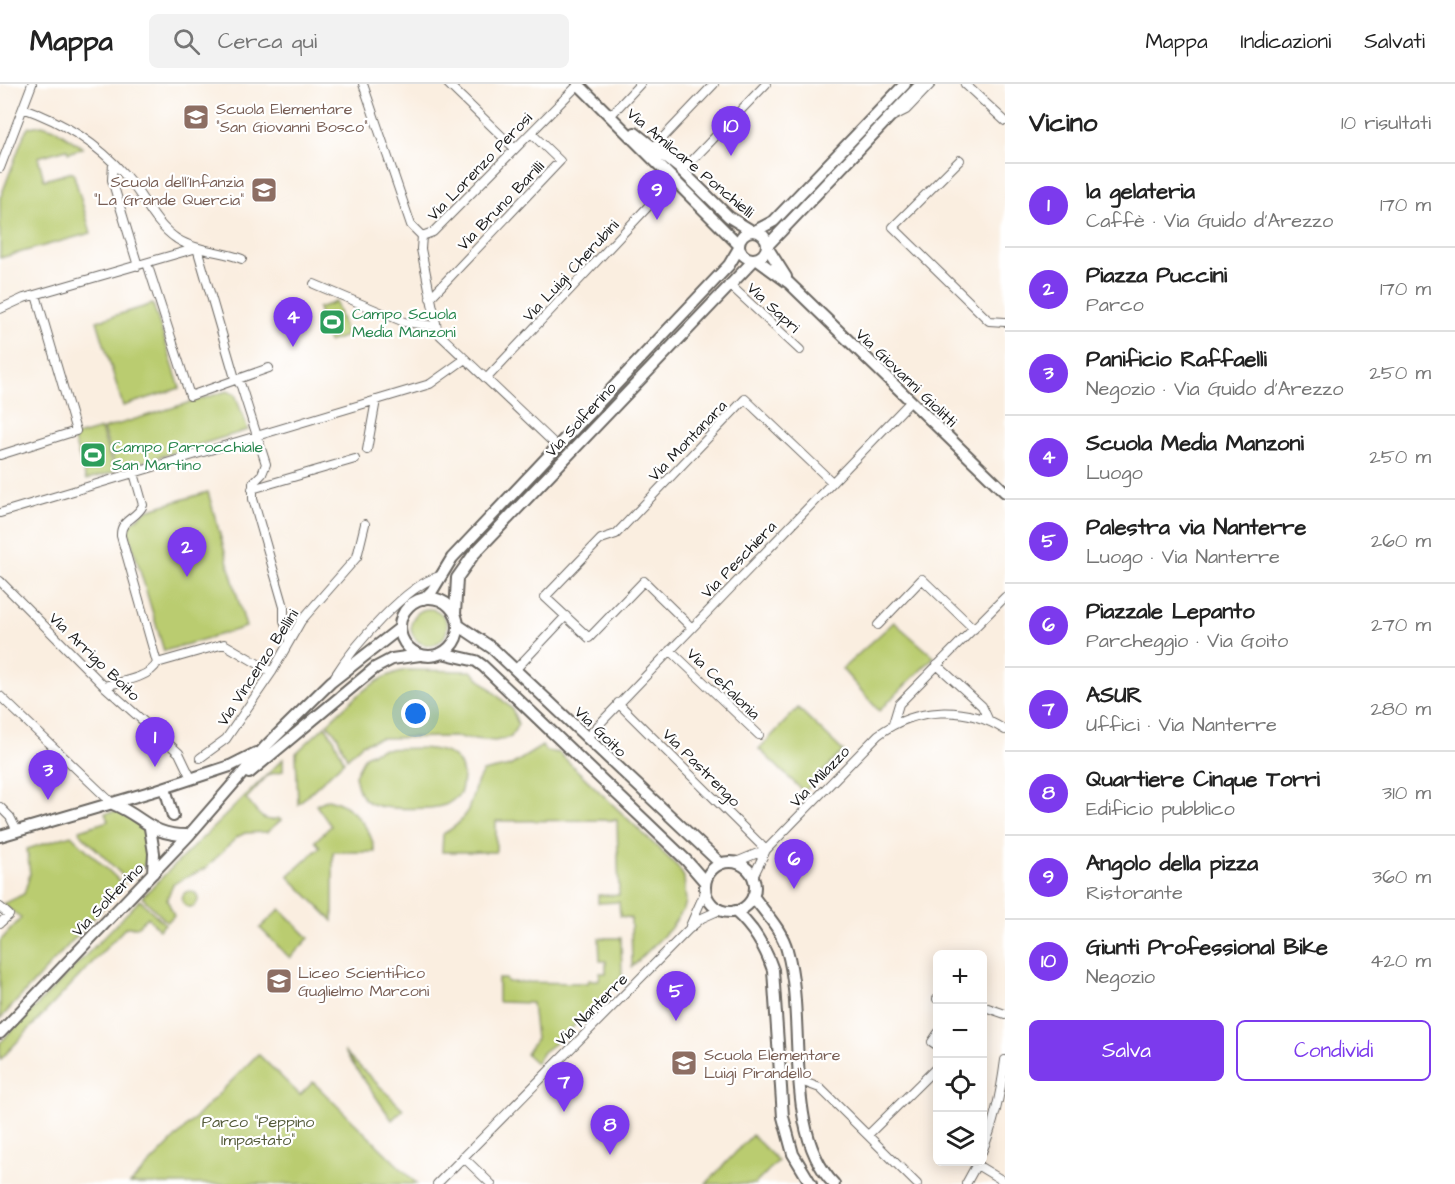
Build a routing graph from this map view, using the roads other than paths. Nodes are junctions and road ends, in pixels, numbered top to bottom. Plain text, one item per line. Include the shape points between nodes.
1 (32, 84) edge
2 (363, 84) edge
3 (448, 84) edge
4 (579, 84) edge
5 (640, 84) edge
6 (714, 84) edge
7 (766, 84) edge
8 (904, 84) edge
9 (921, 84) edge
10 (931, 84) edge
11 (964, 84) edge
12 (23, 108) junction
13 (611, 115) junction
14 (887, 119) junction
15 (1005, 121) edge
16 (531, 133) junction
17 (654, 147) junction
18 (515, 149) junction
19 (960, 160) dead end
20 (113, 163) junction
21 (0, 168) edge
22 (682, 171) junction
23 (674, 180) junction
24 (754, 231) junction
25 (422, 236) junction
26 (179, 241) junction
27 (739, 247) junction
28 (767, 247) junction
29 (197, 248) junction
30 (162, 258) junction
31 (243, 259) dead end
32 (755, 259) junction
33 (147, 263) junction
34 (138, 266) junction
35 (789, 283) junction
36 (314, 284) dead end
37 (729, 284) junction
38 (36, 295) junction
39 (430, 298) junction
40 (0, 309) edge
41 (1005, 322) edge
42 (435, 326) junction
43 (800, 350) dead end
44 (465, 359) junction
45 (269, 368) dead end
46 (486, 379) junction
47 (237, 382) junction
48 (376, 400) junction
49 (911, 401) junction
50 (258, 436) junction
51 (558, 447) junction
52 (367, 450) dead end
53 (0, 455) edge
54 (355, 459) dead end
55 (134, 473) junction
56 (832, 482) junction
57 (252, 489) junction
58 (1005, 492) edge
59 (0, 513) edge
60 (365, 524) dead end
61 (440, 576) junction
62 (0, 581) edge
63 (1005, 597) edge
64 (424, 599) junction
65 (284, 607) junction
66 (566, 616) junction
67 (456, 619) junction
68 (878, 625) dead end
69 (297, 627) junction
70 (691, 627) junction
71 (400, 628) junction
72 (974, 629) junction
73 (289, 640) junction
74 (670, 650) junction
75 (442, 653) junction
76 (420, 655) junction
77 (157, 663) junction
78 (938, 665) junction
79 (515, 670) junction
80 (272, 672) junction
81 (331, 682) junction
82 (104, 686) junction
83 (0, 696) edge
84 (618, 703) junction
85 (988, 719) junction
86 (893, 724) junction
87 (1005, 730) edge
88 (759, 735) dead end
89 (586, 738) junction
90 (266, 746) junction
91 (200, 758) dead end
92 (191, 778) junction
93 (235, 784) junction
94 (165, 788) junction
95 (113, 804) junction
96 (0, 807) edge
97 (173, 816) dead end
98 (150, 828) junction
99 (17, 831) junction
100 (189, 835) junction
101 (0, 837) edge
102 (766, 850) junction
103 (736, 862) junction
104 (720, 864) junction
105 (153, 873) junction
106 (753, 877) junction
107 (705, 887) junction
108 (753, 896) junction
109 (0, 907) edge
110 (720, 910) junction
111 (735, 911) junction
112 (0, 923) edge
113 (688, 930) junction
114 (987, 1008) edge
115 (1005, 1014) edge
116 (0, 1033) edge
117 (1005, 1060) edge
118 (933, 1071) edge
119 (801, 1081) junction
120 (868, 1135) junction
121 (987, 1137) edge
122 (463, 1157) junction
123 (976, 1166) edge
124 (982, 1166) edge
125 (1005, 1182) edge
126 (437, 1184) edge
127 (491, 1184) edge
128 (811, 1184) edge
129 (834, 1184) edge
130 (917, 1184) edge
131 (966, 1184) edge

1 - 12 street
2 - 25 street via 411,225
3 - 18 street
4 - 13 main road, Via Amilcare Ponchielli
4 - 16 street, Via Lorenzo Perosi
5 - 13 street
6 - 17 street
7 - 22 street
8 - 24 main road, Via Solferino via 774,221
9 - 14 main road, Via Solferino
10 - 14 street via 906,110
11 - 15 street
12 - 20 street via 72,130
12 - 21 street
13 - 17 main road, Via Amilcare Ponchielli
13 - 23 main road, Via Amilcare Ponchielli
14 - 28 main road, Via Solferino
16 - 18 street, Via Lorenzo Perosi
16 - 39 street, Via Bruno Barilli via 560,162
17 - 22 main road, Via Amilcare Ponchielli
18 - 25 street, Via Lorenzo Perosi via 433,232
19 - 41 street via 893,227 989,321
20 - 26 street via 157,222
20 - 34 street via 112,180
22 - 24 main road, Via Amilcare Ponchielli via 729,217
23 - 27 main road, Via Amilcare Ponchielli
23 - 46 street, Via Luigi Cherubini
24 - 27 main road, Via Solferino via 743,236
24 - 28 main road via 765,238
25 - 39 street
26 - 29 street
26 - 30 street
27 - 32 main road via 743,255
27 - 51 main road, Via Solferino via 729,265
28 - 32 main road, Via Solferino
28 - 35 main road, Via Giovanni Giolitti
29 - 30 street
29 - 31 street
29 - 47 street
30 - 33 street
32 - 35 main road, Via Giovanni Giolitti
32 - 37 main road, Via Solferino
33 - 34 street
33 - 47 street via 190,396
34 - 38 street
35 - 49 main road, Via Giovanni Giolitti
36 - 42 street via 404,322
37 - 43 street, Via Sapri
37 - 67 main road, Via Solferino via 474,554 457,578
38 - 40 street
38 - 53 street via 76,431
39 - 42 street
42 - 44 street
44 - 46 street
44 - 48 street via 430,384
45 - 47 street
46 - 51 street
47 - 50 street
48 - 50 street
48 - 52 street
49 - 56 street, Via Peschiera
49 - 58 main road, Via Giovanni Giolitti
50 - 55 street
50 - 57 street via 266,464
51 - 61 main road, Via Solferino via 452,558
54 - 57 street
55 - 59 street
55 - 77 street via 143,505 124,522 121,536
56 - 66 street, Via Montanara via 745,399 615,534 601,539 545,597
56 - 70 street, Via Peschiera
57 - 65 street
60 - 69 street, Via Vincenzo Bellini via 357,557
61 - 64 main road, Via Solferino
61 - 81 street, Via Solferino via 413,588 348,654
62 - 82 street, Via Arrigo Boito
63 - 72 street
64 - 67 main road via 442,601
64 - 71 main road, Via Solferino via 409,606
65 - 69 street
65 - 73 street
66 - 70 street via 589,638 644,581
66 - 79 street
67 - 75 main road, Via Solferino via 454,641
67 - 79 main road, Via Goito
68 - 72 street via 922,579
69 - 73 street, Via Vincenzo Bellini
70 - 74 street, Via Peschiera
71 - 76 main road via 406,644
71 - 81 main road, Via Solferino
72 - 78 street
73 - 80 street, Via Vincenzo Bellini
74 - 84 street, Via Peschiera
74 - 88 street, Via Cefalonia
75 - 76 main road, Via Solferino
75 - 107 main road via 483,666
76 - 93 main road, Via Solferino via 392,659 352,684
77 - 80 street via 224,644
77 - 82 street via 147,673
78 - 85 street, Via Milazzo via 982,706
78 - 86 street, Via Milazzo via 900,704
79 - 89 main road, Via Goito
80 - 91 street, Via Vincenzo Bellini via 226,739
81 - 90 main road, Via Solferino
82 - 92 street, Via Arrigo Boito via 179,753
83 - 95 street
84 - 89 street, Via Peschiera
84 - 102 street, Via Pastrengo
85 - 86 street, Via Milazzo via 938,713
85 - 87 street, Via Milazzo
86 - 102 street, Via Milazzo
89 - 104 main road, Via Goito
90 - 92 main road via 241,762
90 - 93 main road, Via Solferino
92 - 94 main road
93 - 100 main road, Via Solferino
94 - 95 main road
94 - 97 main road
95 - 98 main road
95 - 99 main road
96 - 99 street
98 - 100 main road via 172,835
98 - 105 main road
99 - 101 main road
100 - 105 main road, Via Solferino
102 - 103 street, Via Milazzo
102 - 106 street, Via Milazzo
103 - 104 main road
103 - 106 main road
104 - 107 main road via 708,874
105 - 116 main road, Via Solferino
106 - 108 main road
107 - 110 main road via 713,906
107 - 113 street, Via Nanterre
108 - 111 main road
108 - 119 main road via 777,928 789,955
109 - 112 street via 9,915
110 - 111 main road
110 - 113 street, Via Nanterre
111 - 128 main road via 757,935 773,970 783,1117 793,1154
113 - 122 street, Via Nanterre
114 - 115 street
117 - 121 street via 998,1104
118 - 120 street
119 - 120 street via 820,1088
119 - 129 main road via 811,1147
120 - 130 street
122 - 126 street, Via Nanterre
122 - 127 street
123 - 131 street
124 - 125 street

